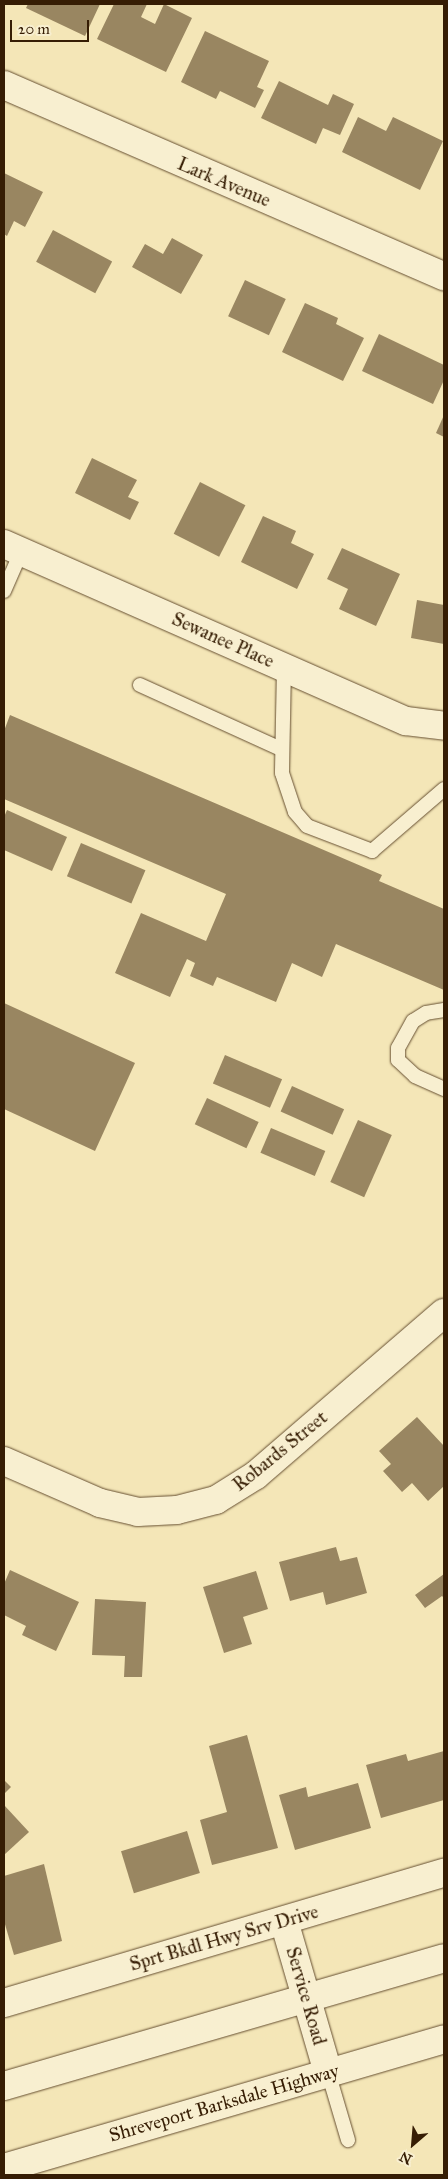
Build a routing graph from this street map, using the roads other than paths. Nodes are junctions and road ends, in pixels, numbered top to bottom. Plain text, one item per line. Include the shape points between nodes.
1 (4, 85) edge
2 (444, 276) edge
3 (13, 548) edge
4 (4, 591) edge
5 (284, 667) junction
6 (140, 685) dead end
7 (444, 726) edge
8 (282, 749) junction
9 (444, 789) edge
10 (444, 1010) edge
11 (444, 1089) edge
12 (441, 1322) edge
13 (4, 1461) edge
14 (444, 1873) edge
15 (284, 1920) junction
16 (444, 1958) edge
17 (306, 1998) junction
18 (4, 2003) edge
19 (444, 2039) edge
20 (328, 2072) junction
21 (4, 2086) edge
22 (348, 2140) dead end
23 (4, 2168) edge

1 - 2 street, Lark Avenue
3 - 4 lane
3 - 5 street, Sewanee Place
5 - 7 street, Sewanee Place via 406,721
5 - 8 lane
6 - 8 lane
8 - 9 lane via 282,773 295,812 307,826 372,851
10 - 11 lane via 426,1012 413,1021 398,1048 398,1060 415,1076
12 - 13 street, Robards Street via 256,1474 216,1500 178,1510 138,1512 100,1503
14 - 15 street, Sprt Bkdl Hwy Srv Drive
15 - 17 street, Service Road
15 - 18 street, Sprt Bkdl Hwy Srv Drive
16 - 17 street
17 - 20 street, Service Road
17 - 21 street
19 - 20 street, Shreveport Barksdale Highway
20 - 22 lane
20 - 23 street, Shreveport Barksdale Highway

